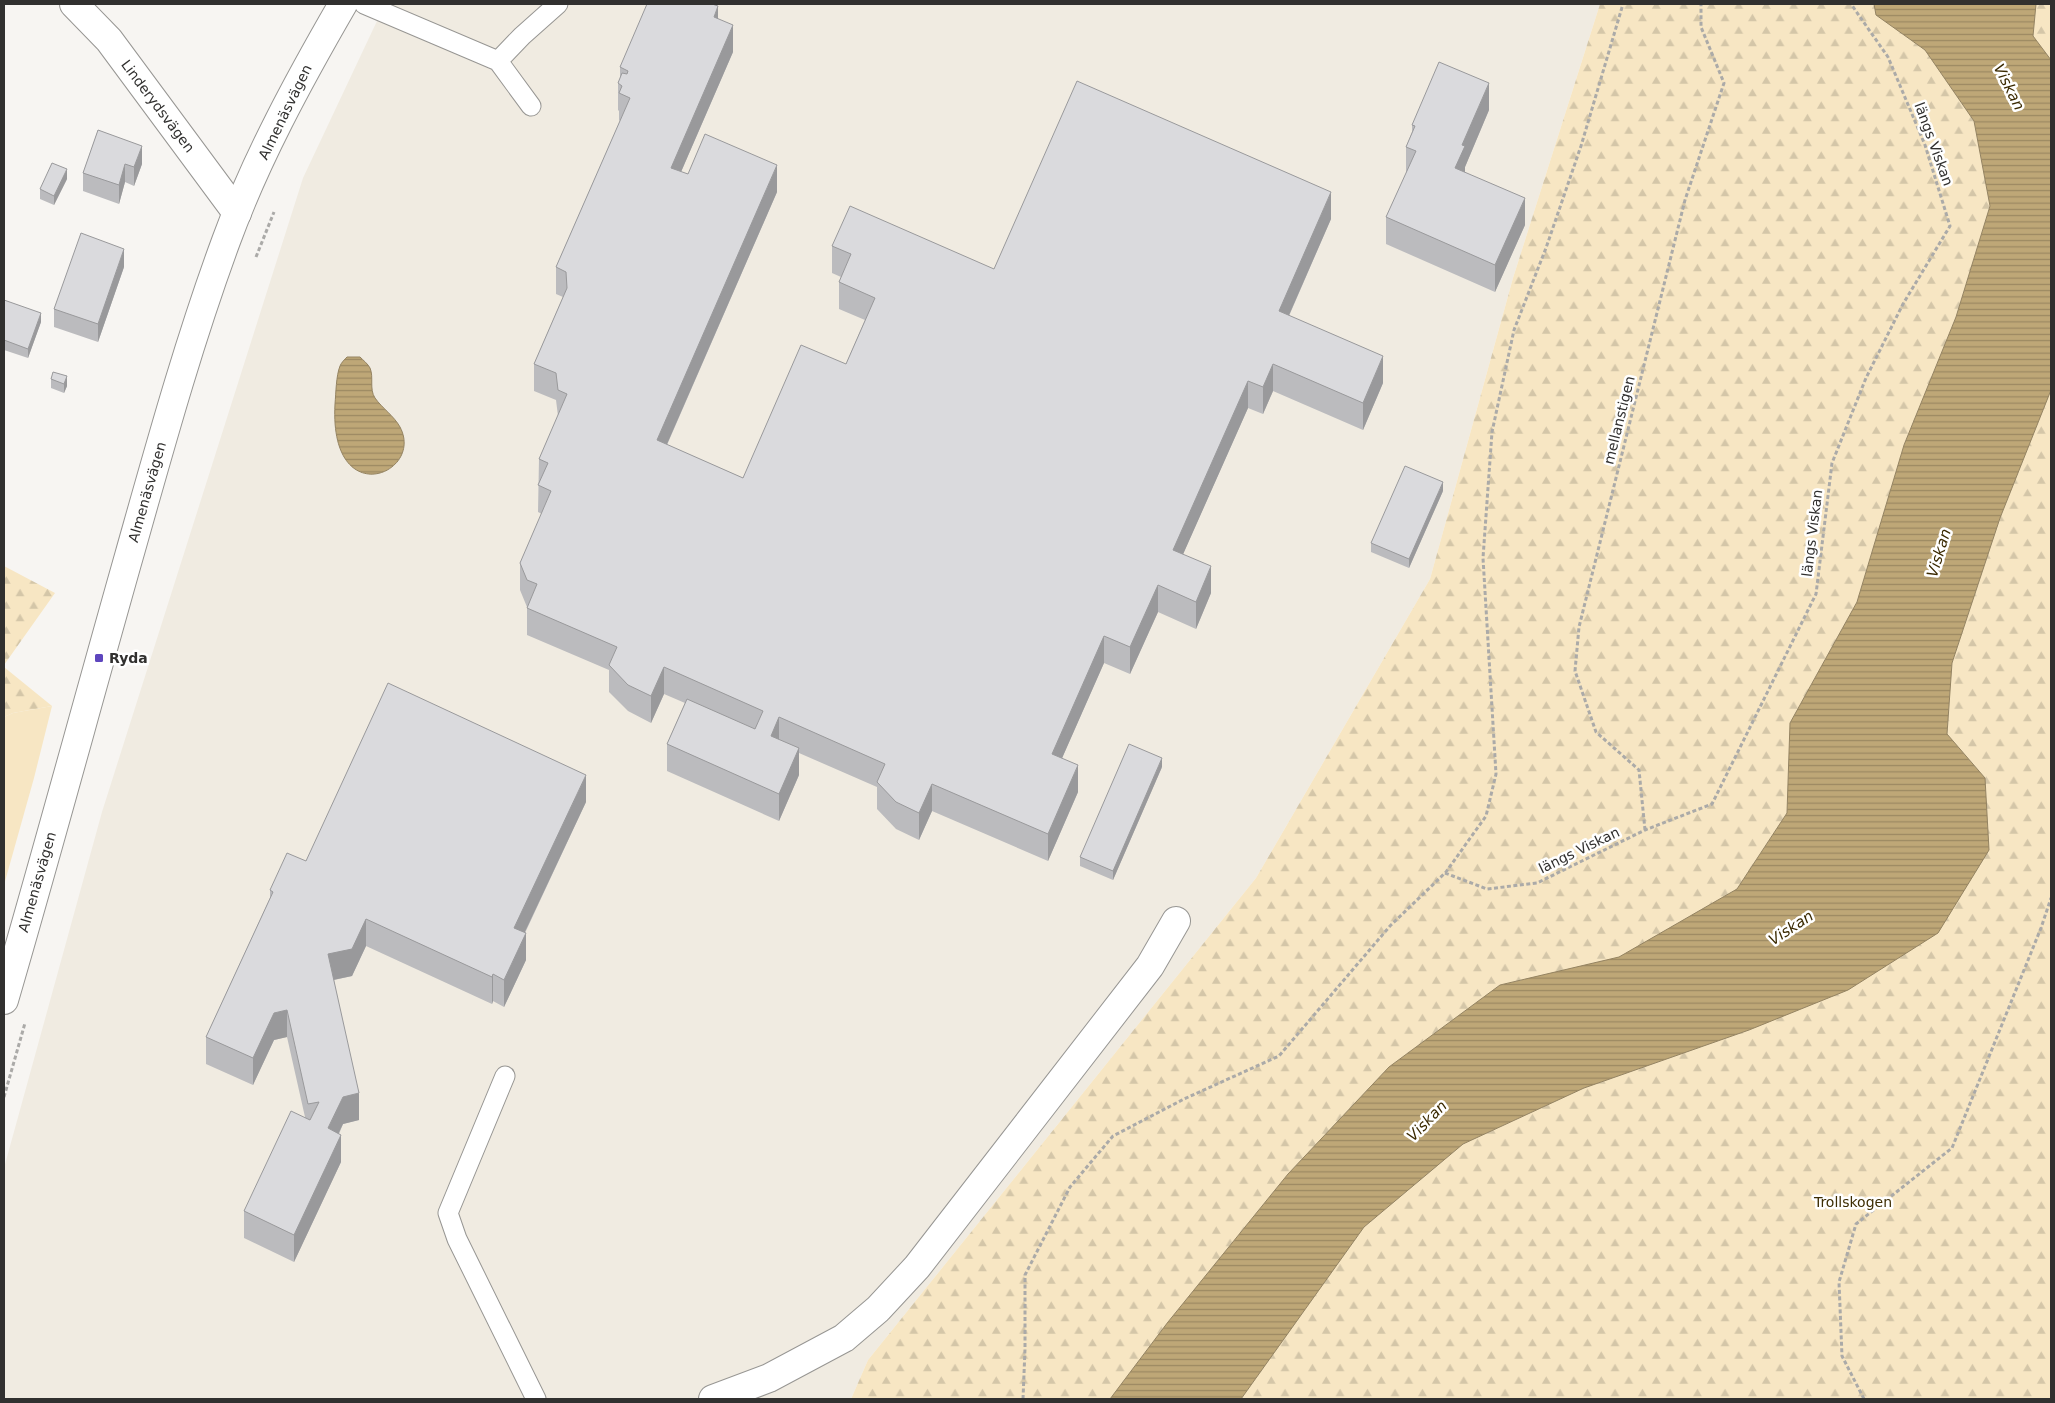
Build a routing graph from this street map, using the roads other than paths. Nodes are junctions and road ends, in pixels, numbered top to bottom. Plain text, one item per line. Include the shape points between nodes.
1 (74, 4) edge
2 (343, 4) edge
3 (364, 4) edge
4 (558, 4) edge
5 (498, 61) junction
6 (531, 106) dead end
7 (238, 213) junction
8 (1176, 921) dead end
9 (4, 1000) edge
10 (505, 1076) dead end
11 (536, 1399) edge
12 (713, 1399) edge

1 - 7 street, Linderydsvägen via 109,40
2 - 7 street, Almenäsvägen via 307,66
3 - 5 lane
4 - 5 lane
5 - 6 lane
7 - 9 street, Almenäsvägen via 186,357
8 - 12 street via 1138,982 917,1267 878,1309 844,1338 769,1378
10 - 11 lane via 448,1213 457,1239

